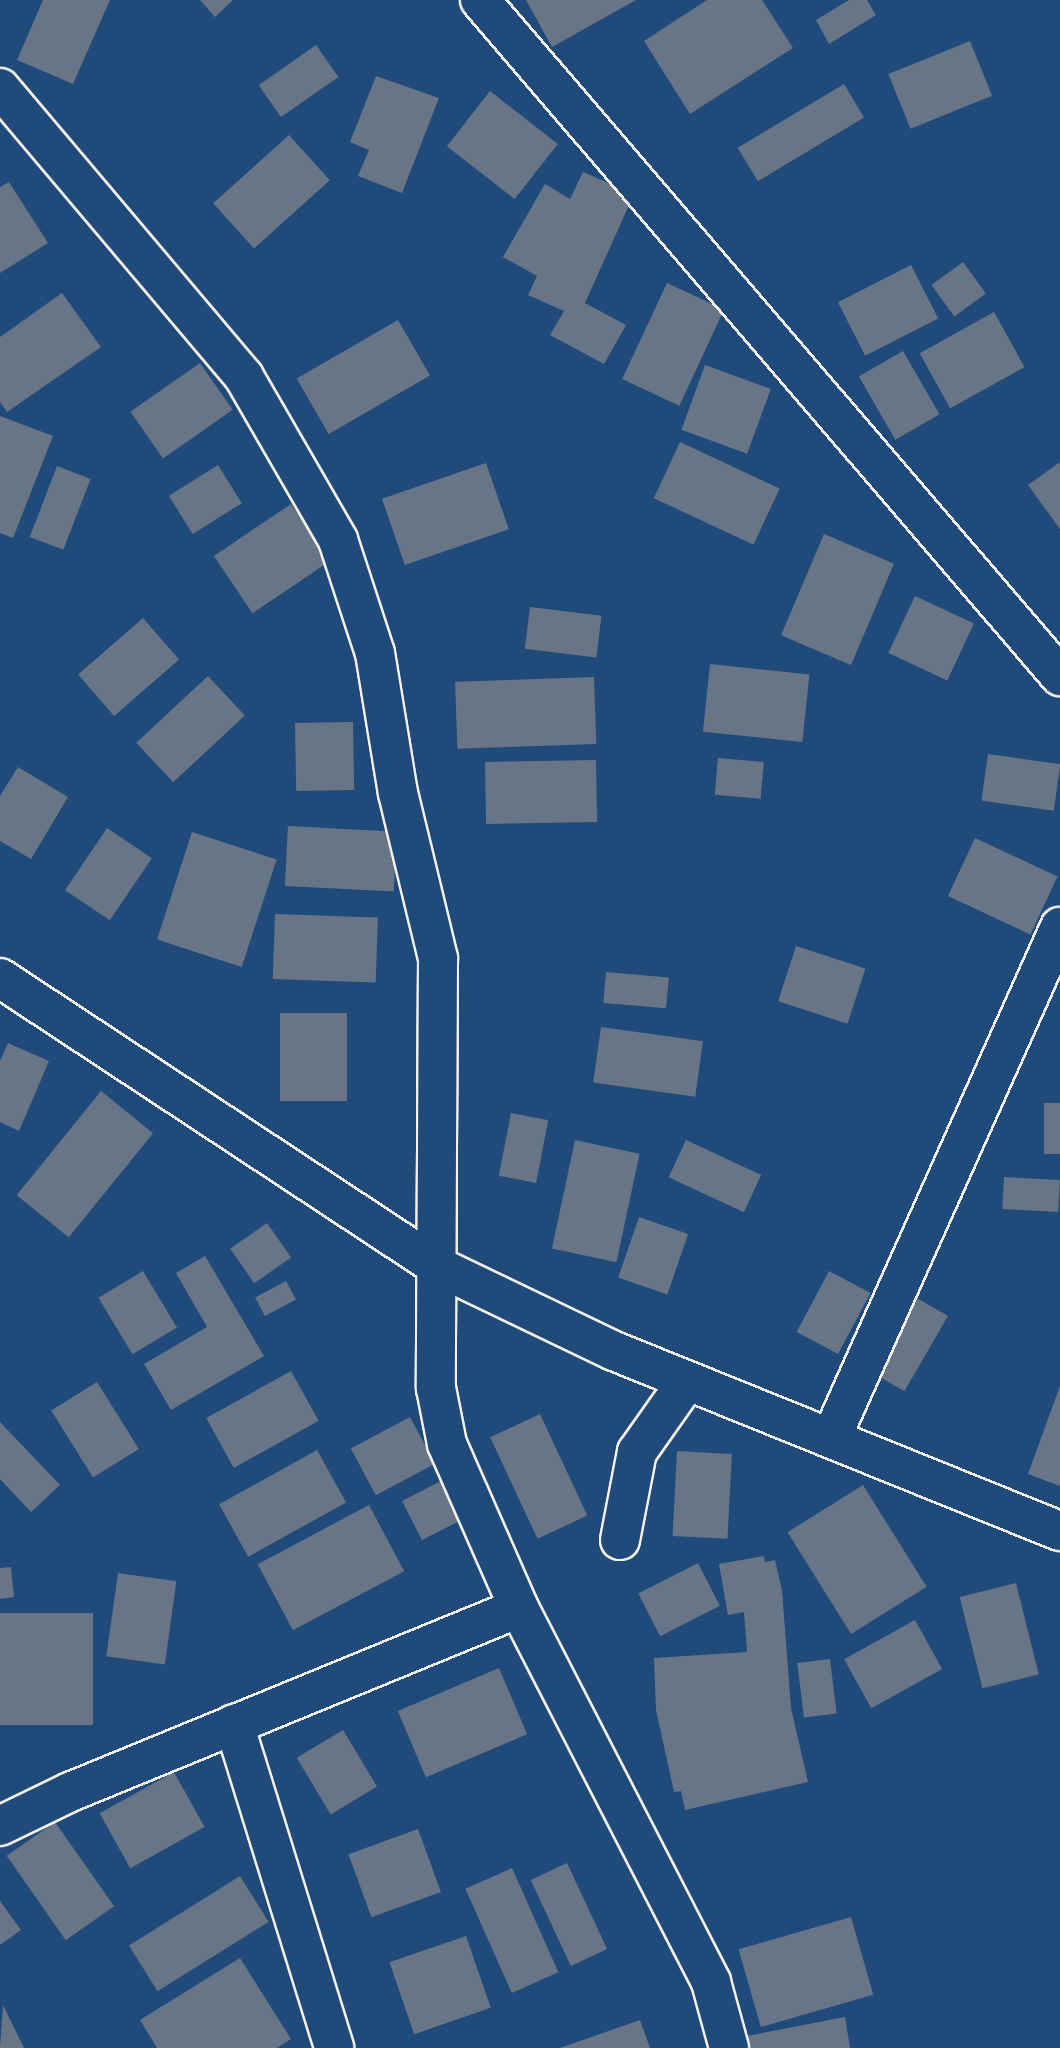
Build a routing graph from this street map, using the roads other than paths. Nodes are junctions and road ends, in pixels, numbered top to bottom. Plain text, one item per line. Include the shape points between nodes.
1 (480, 0) edge
2 (0, 88) edge
3 (1060, 676) edge
4 (1060, 927) edge
5 (2, 988) edge
6 (438, 1266) junction
7 (687, 1381) junction
8 (832, 1436) junction
9 (1060, 1531) edge
10 (620, 1539) dead end
11 (519, 1608) junction
12 (234, 1724) junction
13 (0, 1826) edge
14 (334, 2048) edge
15 (729, 2048) edge

1 - 3 street
2 - 6 street via 244,377 338,540 374,653 398,793 438,958
4 - 8 street
5 - 6 street via 135,1062
6 - 7 street
6 - 11 street via 436,1388 447,1444
7 - 8 street
7 - 10 street via 637,1452
8 - 9 street
11 - 12 street
11 - 15 street via 710,1982
12 - 13 street
12 - 14 street

